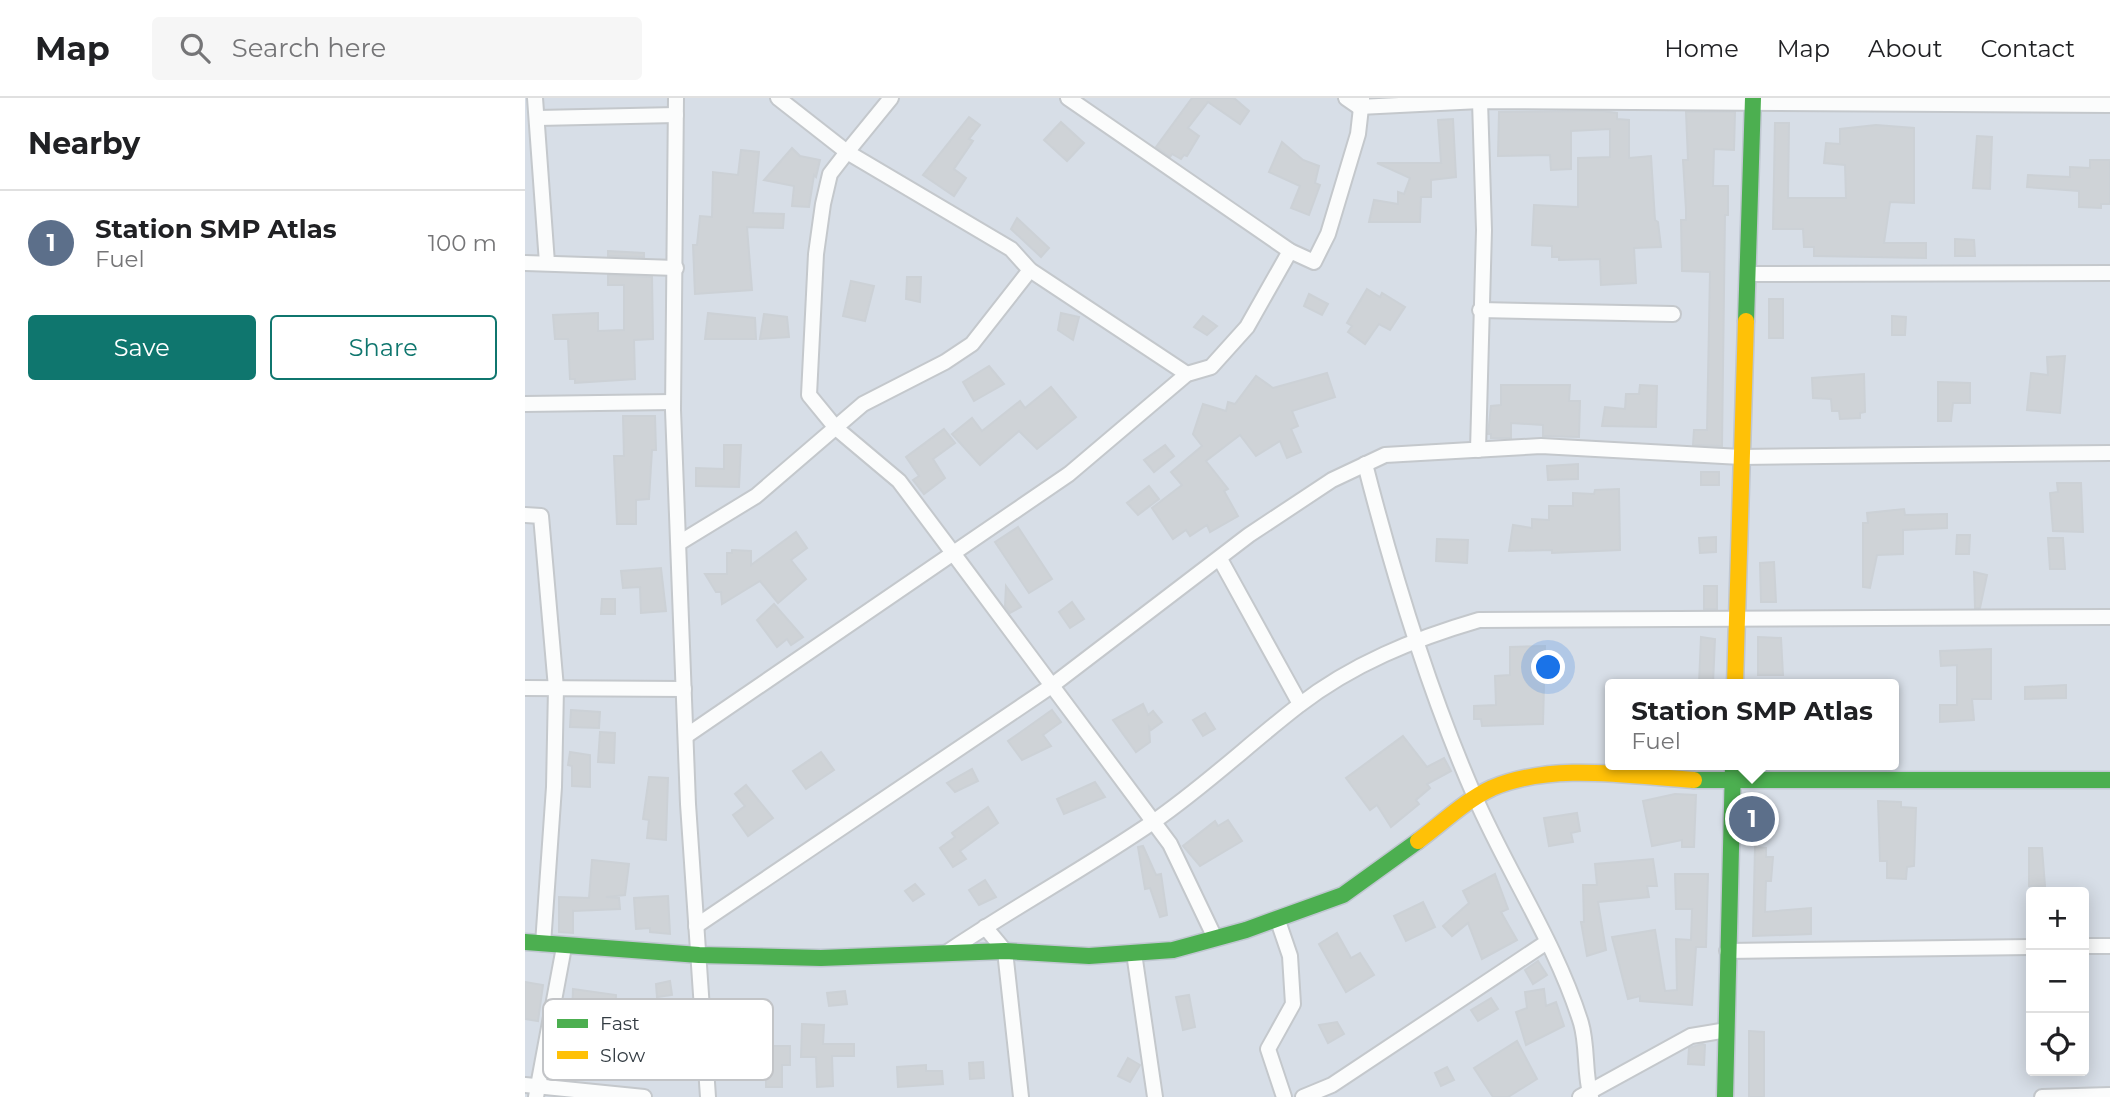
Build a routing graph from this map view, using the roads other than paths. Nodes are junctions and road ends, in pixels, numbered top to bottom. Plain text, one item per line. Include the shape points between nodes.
1 (535, 98) edge
2 (676, 98) edge
3 (778, 98) edge
4 (891, 98) edge
5 (1068, 98) edge
6 (1346, 98) edge
7 (1480, 101) junction
8 (1753, 101) edge
9 (1361, 103) edge
10 (2110, 105) edge
11 (676, 115) junction
12 (538, 118) junction
13 (847, 152) junction
14 (1290, 251) junction
15 (525, 263) edge
16 (547, 263) junction
17 (676, 268) junction
18 (1030, 270) junction
19 (2110, 273) edge
20 (1747, 274) junction
21 (1480, 310) junction
22 (1673, 314) dead end
23 (1187, 374) junction
24 (673, 402) junction
25 (525, 404) edge
26 (836, 428) junction
27 (1478, 450) junction
28 (2110, 453) edge
29 (1741, 457) junction
30 (1365, 464) junction
31 (525, 516) edge
32 (679, 543) junction
33 (953, 553) junction
34 (1220, 559) junction
35 (2110, 617) edge
36 (1737, 621) junction
37 (1416, 638) junction
38 (1735, 679) edge
39 (1050, 687) junction
40 (525, 688) edge
41 (556, 688) junction
42 (684, 689) junction
43 (1300, 704) junction
44 (686, 736) junction
45 (1733, 770) edge
46 (2110, 780) edge
47 (1732, 782) junction
48 (1476, 799) junction
49 (1153, 822) junction
50 (1276, 918) junction
51 (697, 926) junction
52 (985, 927) junction
53 (1215, 938) junction
54 (525, 942) edge
55 (1547, 942) junction
56 (543, 944) junction
57 (2089, 946) edge
58 (2110, 946) edge
59 (564, 947) junction
60 (2026, 947) edge
61 (1005, 951) junction
62 (1727, 951) junction
63 (1134, 953) junction
64 (945, 954) junction
65 (698, 955) junction
66 (553, 999) edge
67 (701, 999) edge
68 (1727, 1030) junction
69 (543, 1043) edge
70 (533, 1089) edge
71 (1587, 1095) edge
72 (2110, 1096) edge
73 (644, 1097) edge
74 (1021, 1097) edge
75 (1154, 1097) edge
76 (1284, 1097) edge
77 (1303, 1097) edge
78 (1725, 1097) edge
79 (2042, 1097) edge

1 - 12 street
2 - 11 street
3 - 13 street
4 - 13 street
5 - 14 street
6 - 9 street
7 - 8 street
7 - 9 street
7 - 21 street
8 - 10 street
8 - 20 street
9 - 14 street via 1358,134 1328,234 1314,262
11 - 12 street
11 - 17 street
12 - 16 street
13 - 18 street via 1011,249
13 - 26 street via 830,174 823,204 810,357 809,395
14 - 23 street via 1247,327 1210,367
15 - 16 street
16 - 17 street
17 - 24 street
18 - 23 street
18 - 26 street via 972,344 863,404
19 - 20 street
20 - 29 street
21 - 22 street
21 - 27 street
23 - 33 street via 1069,474
24 - 25 street
24 - 32 street
26 - 32 street via 756,496
26 - 33 street via 899,481
27 - 29 street via 1541,446
27 - 30 street via 1385,455
28 - 29 street
29 - 36 street
30 - 34 street via 1322,487
30 - 37 street via 1396,586
31 - 41 street via 541,516
32 - 42 street
33 - 39 street
33 - 44 street
34 - 39 street
34 - 43 street
35 - 36 street
36 - 37 street via 1479,620
36 - 38 street
37 - 43 street via 1378,655
37 - 48 street
39 - 49 street
39 - 51 street
40 - 41 street
41 - 42 street
41 - 56 street
42 - 44 street
43 - 49 street
44 - 51 street
45 - 47 street
46 - 47 street
47 - 48 street via 1527,775
47 - 62 street
48 - 50 street via 1343,895
48 - 55 street
49 - 52 street
49 - 53 street via 1170,844
50 - 53 street
50 - 76 street via 1290,956 1293,1004 1268,1049
51 - 65 street
52 - 61 street
52 - 64 street
53 - 63 street via 1173,950
54 - 56 street
55 - 71 street via 1582,1026
55 - 77 street via 1332,1085
56 - 59 street
57 - 58 street
59 - 65 street
59 - 66 street
60 - 62 street
61 - 63 street via 1089,956
61 - 64 street
61 - 74 street
62 - 68 street
63 - 75 street
64 - 65 street
65 - 67 street
68 - 71 street via 1691,1036
68 - 78 street
69 - 70 street
70 - 73 street
72 - 79 street

